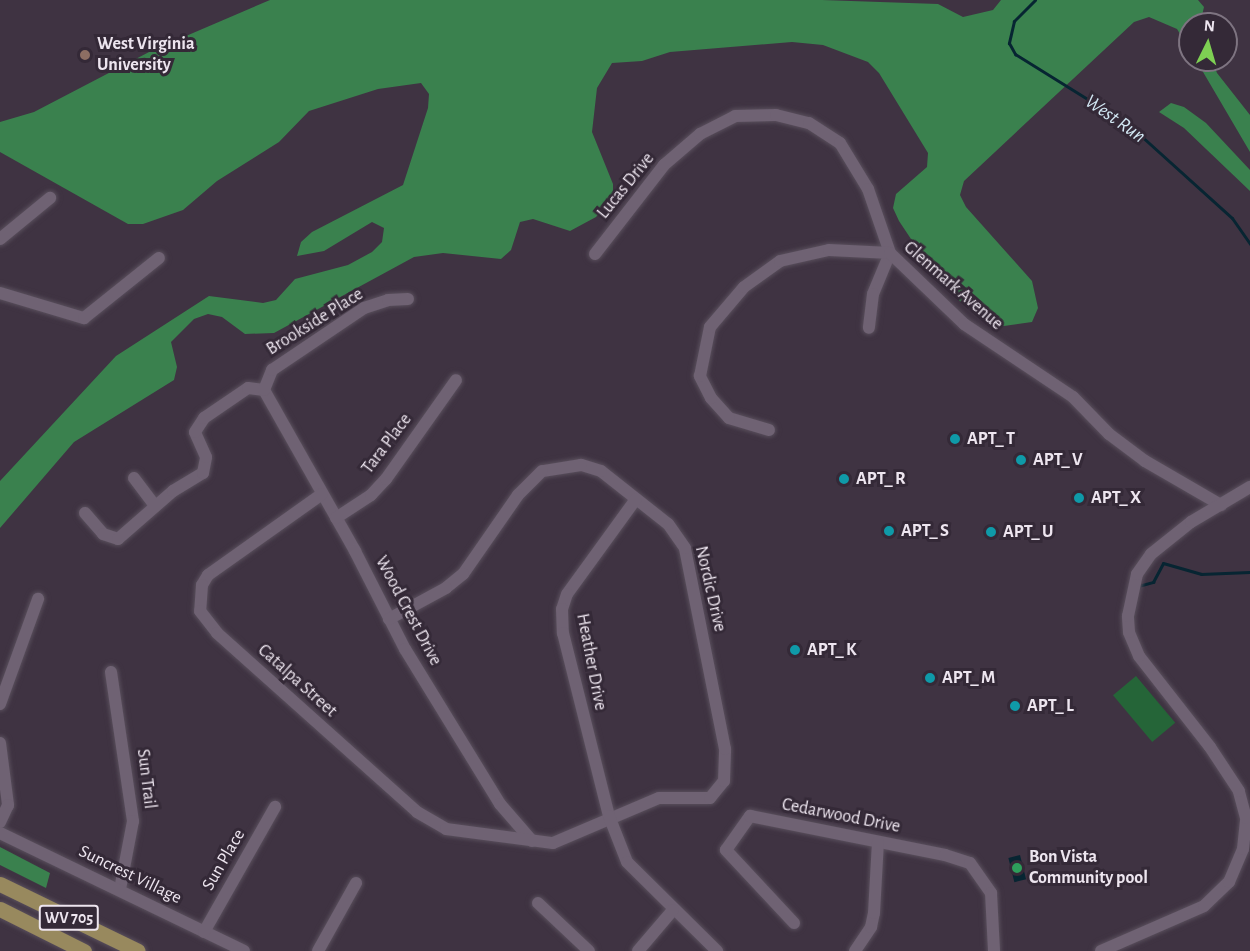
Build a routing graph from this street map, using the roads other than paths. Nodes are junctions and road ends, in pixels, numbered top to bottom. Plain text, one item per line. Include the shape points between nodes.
1 (50, 198) dead end
2 (0, 240) edge
3 (890, 253) junction
4 (595, 254) dead end
5 (159, 258) dead end
6 (0, 293) edge
7 (408, 299) dead end
8 (869, 328) dead end
9 (456, 381) dead end
10 (264, 390) junction
11 (769, 430) dead end
12 (134, 478) dead end
13 (1250, 487) edge
14 (322, 494) junction
15 (636, 499) junction
16 (1221, 505) junction
17 (155, 506) junction
18 (85, 513) dead end
19 (336, 518) junction
20 (38, 599) dead end
21 (389, 619) junction
22 (111, 672) dead end
23 (0, 704) edge
24 (0, 743) edge
25 (275, 807) dead end
26 (609, 816) junction
27 (0, 822) edge
28 (0, 833) edge
29 (532, 841) junction
30 (878, 842) junction
31 (356, 883) dead end
32 (0, 884) edge
33 (120, 889) junction
34 (538, 903) dead end
35 (0, 909) edge
36 (673, 910) junction
37 (794, 923) dead end
38 (204, 932) junction
39 (84, 951) edge
40 (138, 951) edge
41 (244, 951) edge
42 (318, 951) edge
43 (589, 951) edge
44 (638, 951) edge
45 (717, 951) edge
46 (855, 951) edge
47 (994, 951) edge
48 (1101, 951) edge

1 - 2 street
3 - 4 street, Lucas Drive via 868,189 840,143 809,123 777,115 735,116 700,134 664,165
3 - 8 street via 873,294
3 - 11 street, Glenmark Avenue via 829,250 780,261 744,287 710,327 700,376 711,398 729,418
3 - 16 street, Glenmark Avenue via 964,324 1072,397 1109,434 1145,461
5 - 6 street via 84,318
7 - 10 street, Brookside Place via 388,300 364,308 272,370
9 - 19 street, Tara Place via 386,479 371,495
10 - 14 street, Wood Crest Drive
10 - 17 street via 248,388 198,424 195,440 206,458 203,473
12 - 17 street
13 - 16 street
14 - 19 street, Wood Crest Drive
14 - 29 street, Catalpa Street via 208,575 199,599 205,621 417,812 446,829
15 - 21 street, Nordic Drive via 601,471 581,465 542,471 518,495 463,574 446,588
15 - 26 street, Heather Drive via 567,594 562,609 563,633
15 - 26 street, Nordic Drive via 668,524 685,548 726,767 718,792 710,798 659,798
16 - 48 street via 1151,554 1137,574 1128,616 1133,643 1145,666 1210,747 1239,791 1246,818 1243,849 1229,882 1204,906
17 - 18 street via 118,539 103,534
19 - 21 street, Wood Crest Drive
20 - 23 street
21 - 29 street, Wood Crest Drive via 500,804
22 - 33 street, Sun Trail via 134,821
24 - 27 street via 8,805
25 - 38 street, Sun Place
26 - 29 street, Nordic Drive via 553,843
26 - 36 street, Heather Drive via 627,862
28 - 33 street, Suncrest Village
30 - 37 street, Cedarwood Drive via 750,816 726,850
30 - 46 street via 874,914 871,927
30 - 47 street, Cedarwood Drive via 960,859 978,871 991,893
31 - 42 street
32 - 40 main road, WV 705
33 - 38 street, Suncrest Village
34 - 43 street
35 - 39 main road, WV 705
36 - 44 street
36 - 45 street, Heather Drive
38 - 41 street, Suncrest Village

